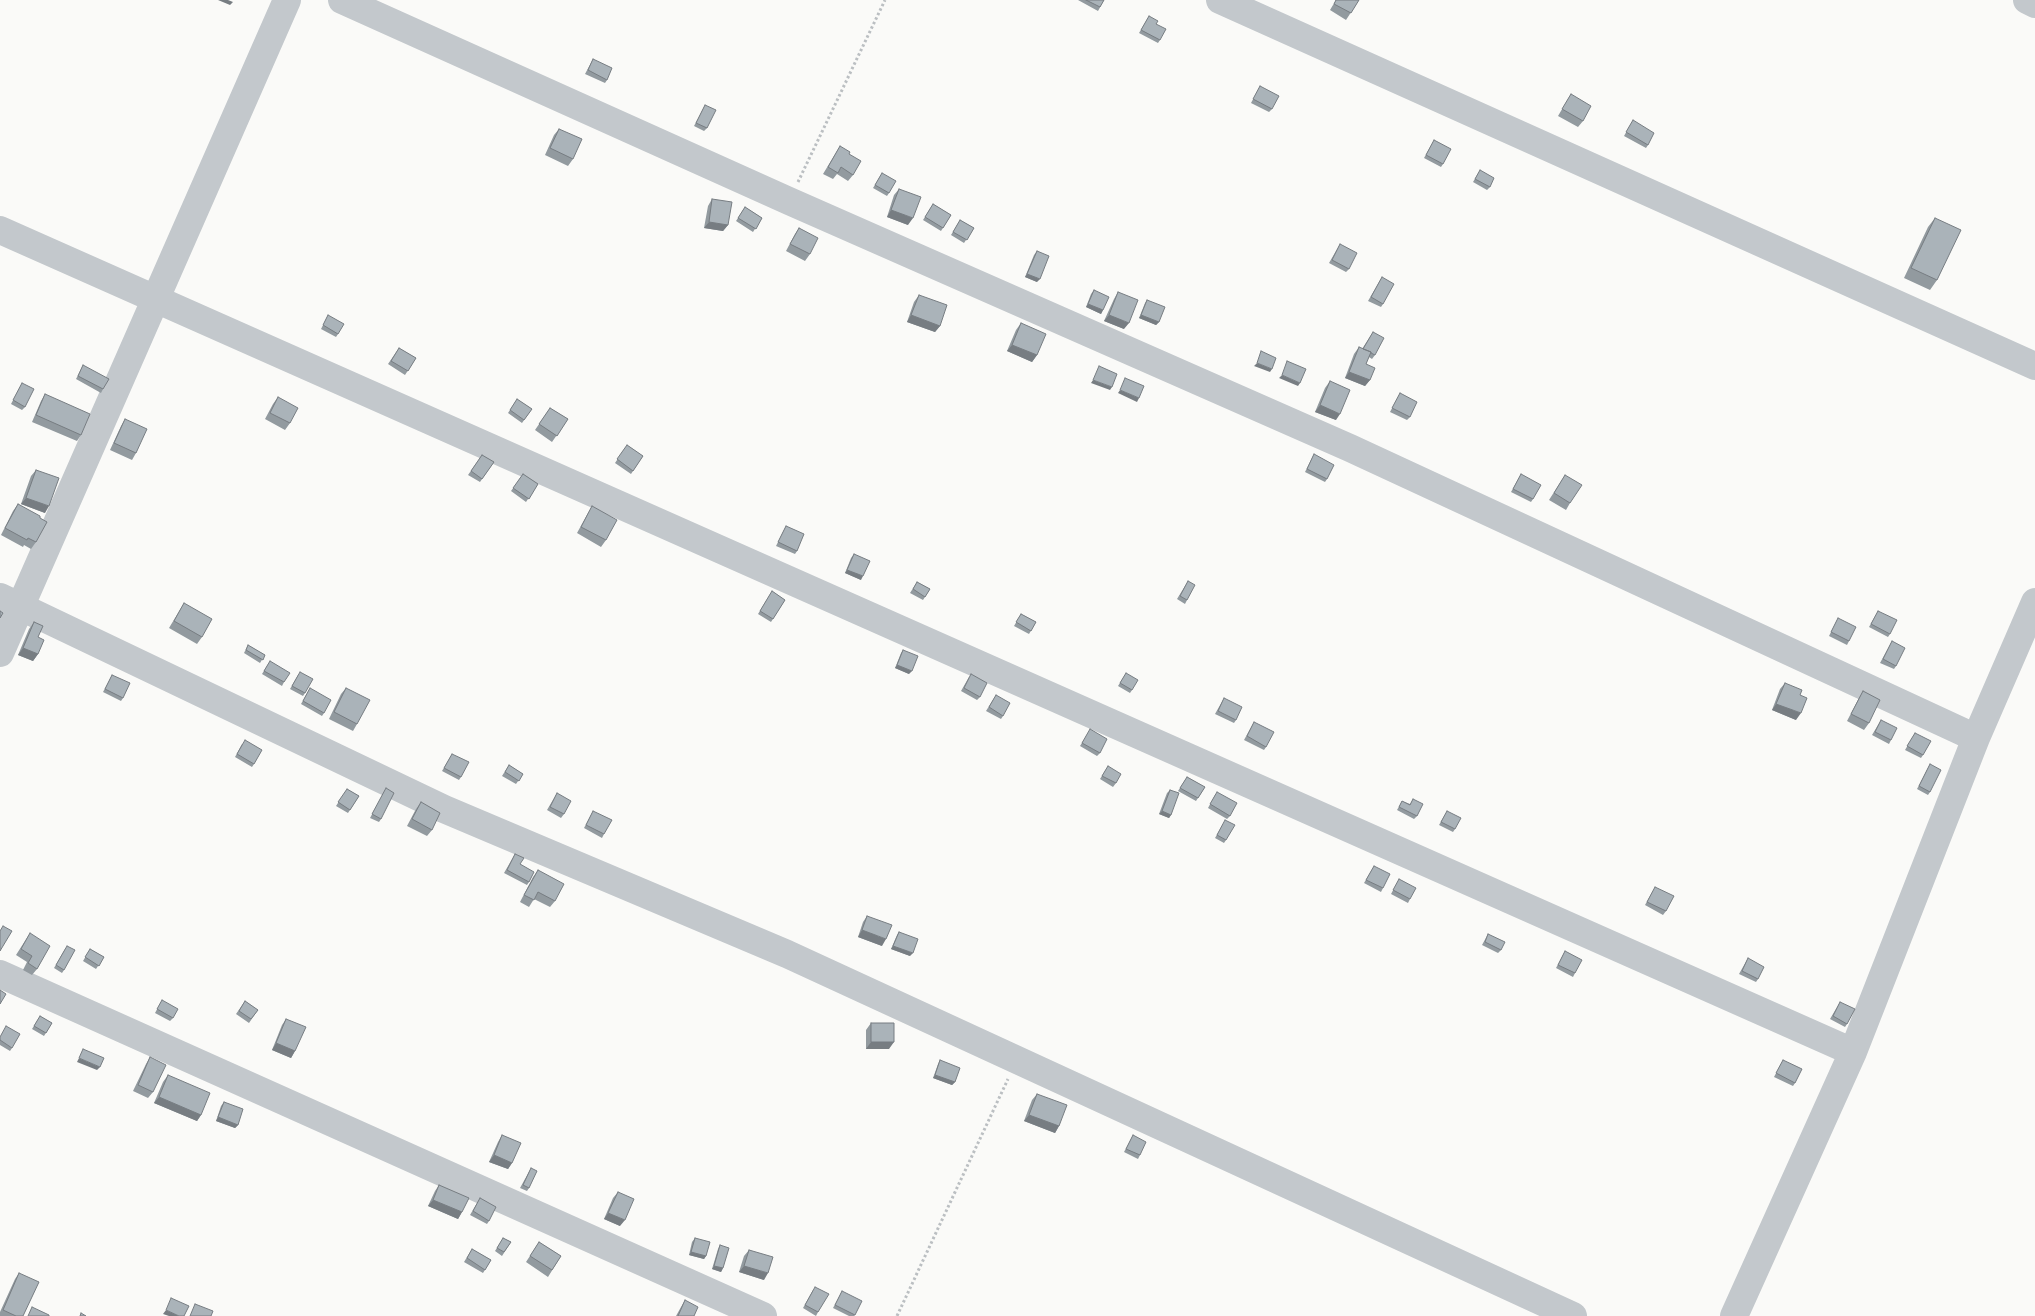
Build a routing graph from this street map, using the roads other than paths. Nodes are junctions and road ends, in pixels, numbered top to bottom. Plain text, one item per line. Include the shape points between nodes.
1 (287, 0) edge
2 (342, 0) edge
3 (1220, 0) edge
4 (2027, 0) edge
5 (2035, 4) edge
6 (0, 230) edge
7 (157, 299) junction
8 (2035, 366) edge
9 (11, 601) edge
10 (2035, 602) edge
11 (0, 652) edge
12 (1976, 738) junction
13 (0, 974) edge
14 (1853, 1052) junction
15 (763, 1316) edge
16 (1573, 1316) edge
17 (1734, 1316) edge

1 - 7 street
2 - 12 street via 1350,448
3 - 8 street
4 - 5 street
6 - 7 street
7 - 9 street
7 - 14 street
9 - 11 street
9 - 16 street via 444,809 787,954
10 - 12 street
12 - 14 street
13 - 15 street
14 - 17 street

